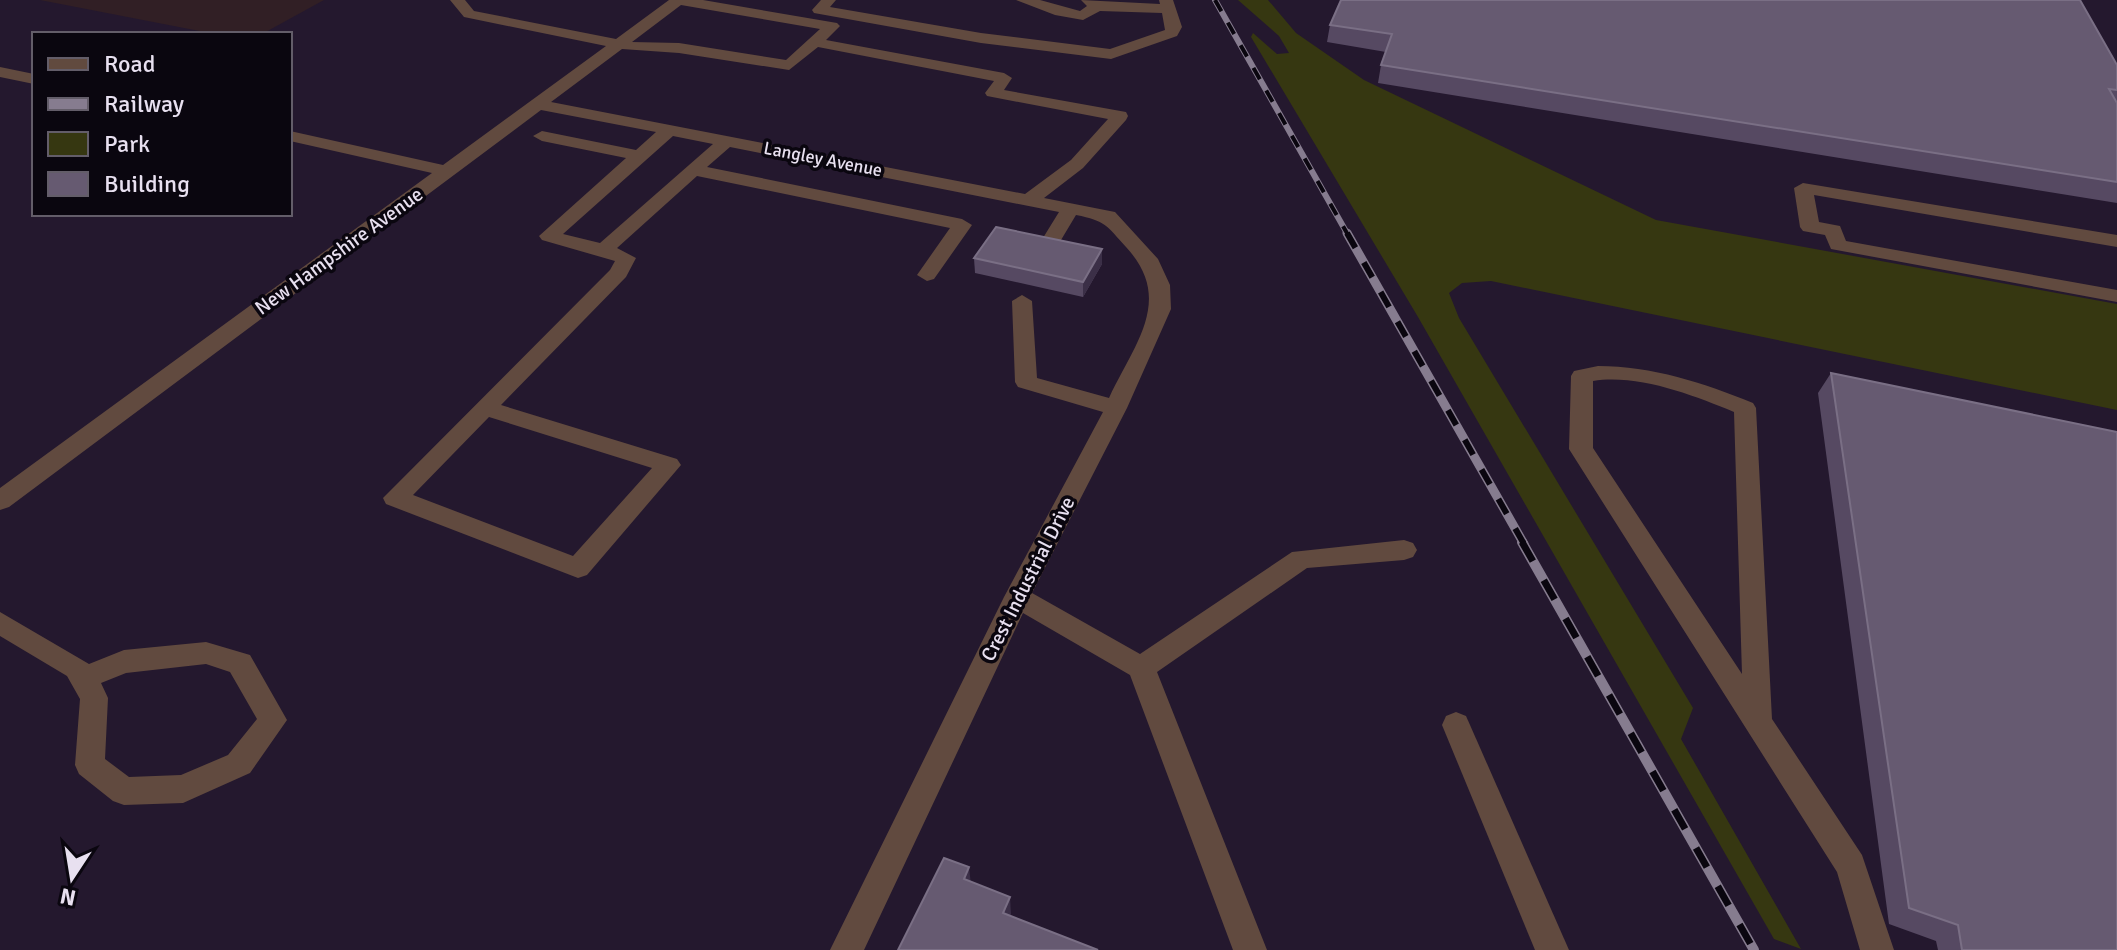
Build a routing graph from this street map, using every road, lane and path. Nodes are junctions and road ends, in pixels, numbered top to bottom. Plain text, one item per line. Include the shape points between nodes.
1 (457, 0) edge
2 (678, 0) edge
3 (829, 0) edge
4 (1023, 0) edge
5 (1092, 3) edge
6 (1168, 5) edge
7 (814, 42) junction
8 (620, 43) junction
9 (0, 72) edge
10 (32, 79) edge
11 (538, 104) junction
12 (670, 129) junction
13 (292, 136) edge
14 (542, 136) dead end
15 (727, 140) junction
16 (640, 156) junction
17 (694, 170) junction
18 (448, 171) junction
19 (1029, 200) junction
20 (1071, 208) junction
21 (1108, 216) joint
22 (2117, 241) edge
23 (1048, 246) edge
24 (604, 250) junction
25 (927, 275) dead end
26 (2117, 296) edge
27 (1022, 301) dead end
28 (485, 408) junction
29 (1116, 408) junction
30 (0, 501) edge
31 (1404, 550) dead end
32 (1017, 597) junction
33 (0, 623) edge
34 (1141, 668) junction
35 (83, 678) junction
36 (1758, 723) junction
37 (1456, 725) dead end
38 (847, 950) edge
39 (1250, 950) edge
40 (1552, 950) edge
41 (1877, 950) edge

1 - 8 street via 469,14
2 - 7 street via 832,26
2 - 8 street, New Hampshire Avenue
3 - 6 street via 819,10 1111,54 1172,33
4 - 5 street via 1074,16 1090,14
5 - 6 street
7 - 8 street via 789,65
7 - 19 street via 1004,78 993,93 1120,116 1077,164
8 - 11 street, New Hampshire Avenue
9 - 10 street
11 - 12 street, Langley Avenue
11 - 18 street, New Hampshire Avenue
12 - 15 street, Langley Avenue
12 - 16 street
13 - 18 street
14 - 16 street
15 - 17 street
15 - 19 street, Langley Avenue
16 - 24 street via 549,236
17 - 24 street
17 - 25 street via 962,225
18 - 30 street, New Hampshire Avenue
19 - 20 street, Langley Avenue
20 - 21 street, Langley Avenue
20 - 23 street
21 - 29 street, Crest Industrial Drive via 1148,259 1160,285 1161,309
22 - 26 street via 1803,188 1810,227 1833,230 1838,245
24 - 28 street via 626,258 619,273
27 - 29 street via 1026,382
28 - 28 street via 395,498 578,568 669,465
29 - 32 street, Crest Industrial Drive
31 - 34 street via 1301,559
32 - 34 street
32 - 38 street, Crest Industrial Drive
33 - 35 street via 77,668
34 - 39 street
35 - 35 street via 94,698 90,765 124,791 183,789 239,764 273,720 240,663 206,653 124,662
36 - 36 street via 1581,449 1582,376 1598,370 1662,382 1708,392 1745,408
36 - 41 street via 1851,866
37 - 40 street

